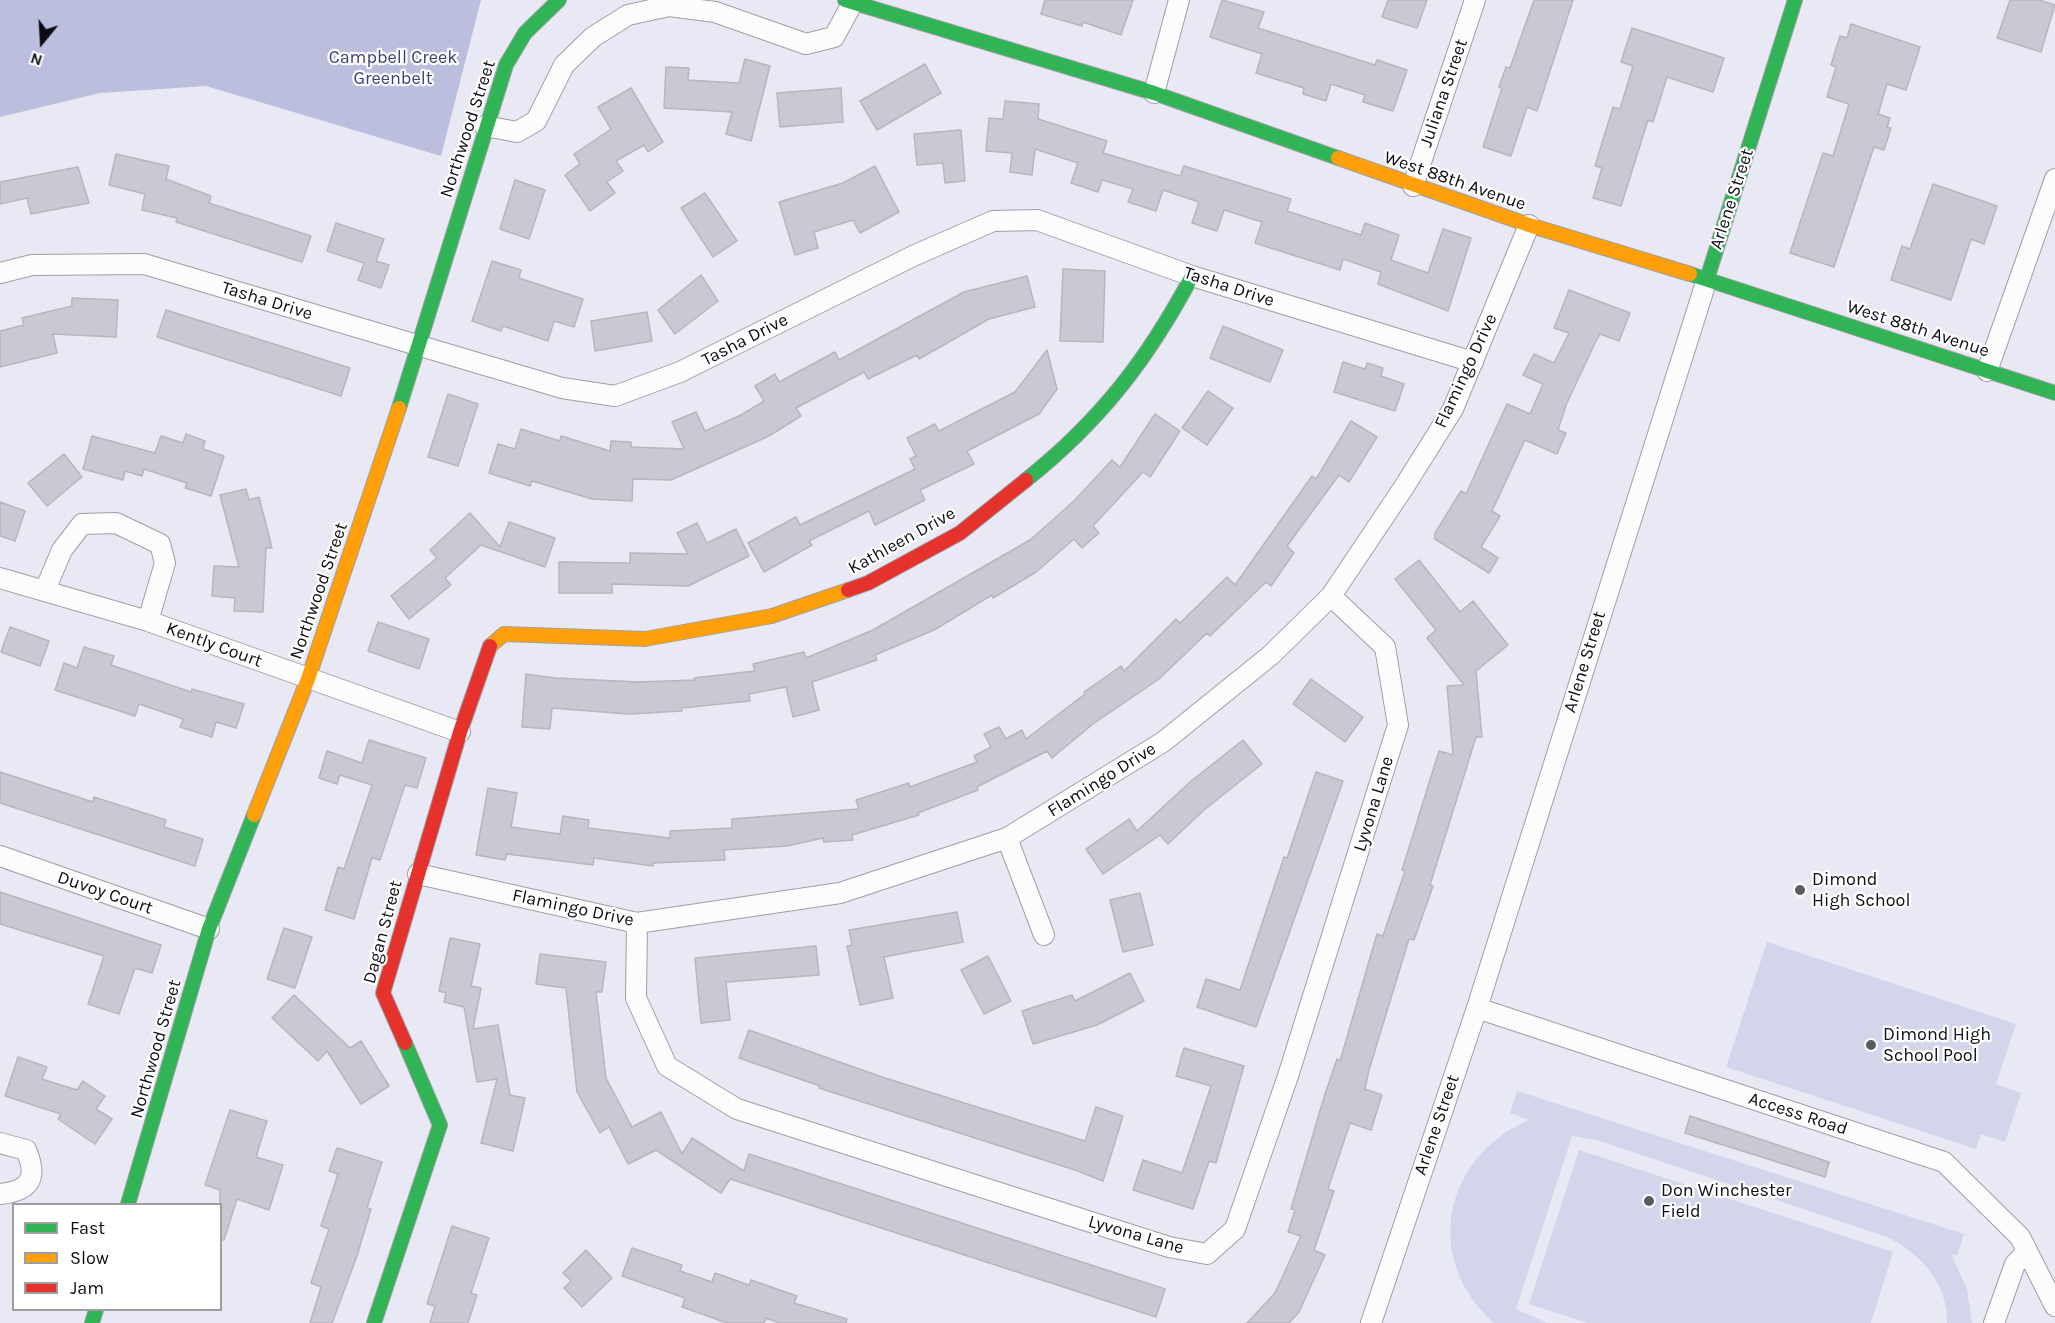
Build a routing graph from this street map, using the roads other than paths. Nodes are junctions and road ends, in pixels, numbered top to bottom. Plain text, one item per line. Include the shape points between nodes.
1 (559, 0) edge
2 (1179, 0) edge
3 (1475, 0) edge
4 (1795, 0) edge
5 (849, 1) edge
6 (1154, 93) junction
7 (485, 126) junction
8 (2055, 179) edge
9 (1413, 186) junction
10 (1528, 225) junction
11 (0, 273) edge
12 (1192, 276) junction
13 (1707, 279) junction
14 (420, 346) junction
15 (1473, 362) junction
16 (1987, 370) junction
17 (2055, 393) edge
18 (0, 578) edge
19 (45, 590) junction
20 (1331, 596) junction
21 (148, 621) junction
22 (489, 647) joint
23 (308, 679) junction
24 (460, 732) junction
25 (1007, 838) junction
26 (0, 856) edge
27 (418, 874) junction
28 (637, 923) junction
29 (209, 929) junction
30 (1044, 935) dead end
31 (1477, 1008) junction
32 (0, 1143) edge
33 (0, 1194) edge
34 (128, 1203) edge
35 (2027, 1252) junction
36 (2055, 1306) edge
37 (374, 1323) edge
38 (1371, 1323) edge
39 (1994, 1323) edge

1 - 7 street, Northwood Street via 525,33 510,57
2 - 6 street
3 - 9 street, Juliana Street
4 - 13 street, Arlene Street
5 - 6 street, West 88th Avenue
5 - 7 street via 834,37 806,44 715,12 669,6 628,15 593,38 564,65 536,121 517,132
6 - 9 street, West 88th Avenue
7 - 14 street, Northwood Street
8 - 16 street
9 - 10 street, West 88th Avenue
10 - 13 street, West 88th Avenue
10 - 15 street, Flamingo Drive
11 - 14 street, Tasha Drive via 32,265 144,264
12 - 14 street, Tasha Drive via 1037,220 993,221 913,256 680,372 615,396 562,388
12 - 15 street, Tasha Drive
12 - 22 street, Kathleen Drive via 1164,329 1107,406 1057,454 960,533 868,583 772,616 645,639 504,634
13 - 16 street, West 88th Avenue
13 - 31 street, Arlene Street
14 - 23 street, Northwood Street
15 - 20 street, Flamingo Drive via 1447,419
16 - 17 street, West 88th Avenue
18 - 19 street, Kently Court
19 - 21 street, Kently Court
19 - 21 street via 63,550 82,524 116,523 160,544 165,563
20 - 25 street, Flamingo Drive via 1271,655 1163,742
20 - 28 street, Lyvona Lane via 1385,647 1398,726 1288,1076 1235,1229 1207,1254 1169,1247 737,1109 667,1066 636,998
21 - 23 street, Kently Court
22 - 24 street, Dagan Street
23 - 24 street, Kently Court
23 - 29 street, Northwood Street
24 - 27 street, Dagan Street
25 - 28 street, Flamingo Drive via 840,893
25 - 30 street
26 - 29 street, Duvoy Court
27 - 28 street, Flamingo Drive
27 - 37 street, Dagan Street via 384,993 440,1125
29 - 34 street, Northwood Street
31 - 35 street, Access Road via 1944,1162 2020,1237
31 - 38 street, Arlene Street
32 - 33 street via 26,1150 33,1165 32,1177 22,1189
35 - 36 street, Access Road
35 - 39 street via 2015,1264

